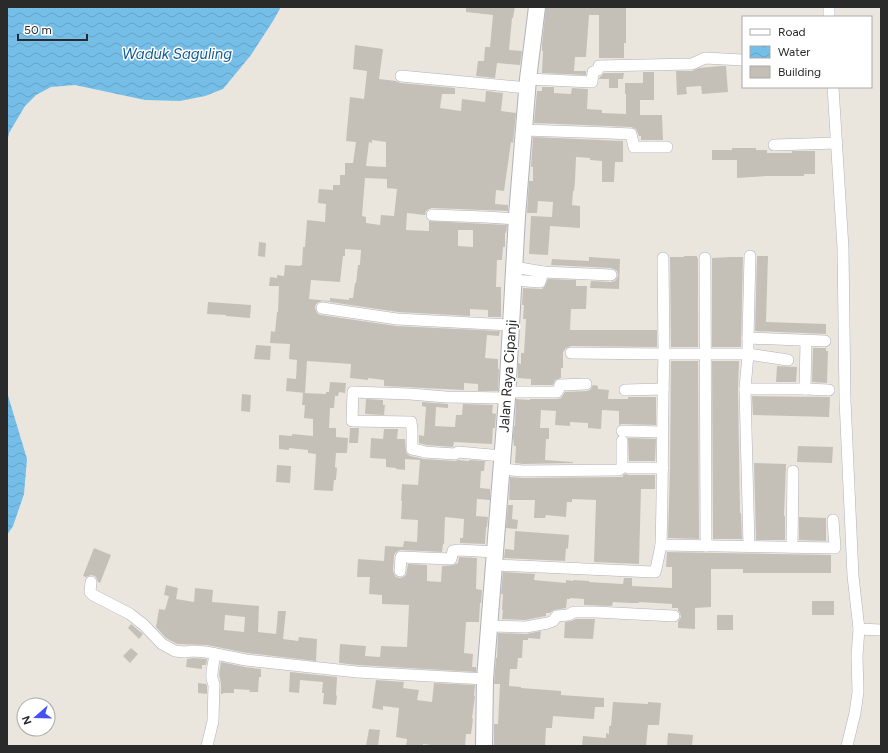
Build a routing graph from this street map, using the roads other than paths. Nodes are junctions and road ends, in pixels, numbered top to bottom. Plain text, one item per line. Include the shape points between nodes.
1 (537, 7) edge
2 (742, 60) edge
3 (401, 76) dead end
4 (528, 83) junction
5 (833, 88) edge
6 (524, 130) junction
7 (837, 143) junction
8 (774, 145) dead end
9 (667, 146) dead end
10 (432, 215) dead end
11 (516, 219) junction
12 (750, 256) dead end
13 (663, 258) dead end
14 (705, 258) dead end
15 (514, 274) junction
16 (611, 275) dead end
17 (322, 308) dead end
18 (511, 325) junction
19 (748, 338) junction
20 (806, 341) junction
21 (825, 341) dead end
22 (571, 353) dead end
23 (664, 354) junction
24 (706, 354) junction
25 (748, 354) junction
26 (788, 360) dead end
27 (586, 384) dead end
28 (805, 388) junction
29 (663, 389) junction
30 (745, 389) junction
31 (625, 390) dead end
32 (828, 390) dead end
33 (507, 395) junction
34 (662, 432) junction
35 (502, 462) junction
36 (629, 468) dead end
37 (663, 468) junction
38 (793, 471) dead end
39 (833, 520) dead end
40 (661, 545) junction
41 (706, 546) junction
42 (749, 546) junction
43 (792, 547) junction
44 (495, 559) junction
45 (400, 571) dead end
46 (91, 582) dead end
47 (674, 616) dead end
48 (490, 626) junction
49 (859, 629) junction
50 (881, 630) edge
51 (215, 654) junction
52 (485, 680) junction
53 (207, 746) edge
54 (484, 746) edge
55 (847, 746) edge

1 - 4 main road, Jalan Raya Cipanji
2 - 4 street via 705,58 692,64 599,66 598,70 593,72 592,82
3 - 4 street
4 - 6 main road, Jalan Raya Cipanji
5 - 7 street
6 - 9 street via 631,134 634,147
6 - 11 main road, Jalan Raya Cipanji
7 - 8 street
7 - 49 street via 843,248 844,400 852,569
10 - 11 street
11 - 15 main road, Jalan Raya Cipanji
12 - 19 street
13 - 23 street
14 - 24 street
15 - 16 street via 543,272
15 - 18 main road, Jalan Raya Cipanji
17 - 18 street via 397,319
18 - 33 main road, Jalan Raya Cipanji
19 - 20 street
19 - 25 street
20 - 21 street
20 - 28 street
22 - 23 street
23 - 24 street
23 - 29 street
24 - 25 street
24 - 41 street
25 - 26 street
25 - 30 street
27 - 33 street via 560,384 557,392
28 - 30 street
28 - 32 street
29 - 31 street
29 - 34 street
30 - 42 street
33 - 35 main road, Jalan Raya Cipanji
33 - 35 street via 446,397 353,392 352,421 411,422 412,449 424,452 458,452
34 - 35 street via 622,436 622,468 619,470 523,471
34 - 37 street
35 - 44 main road, Jalan Raya Cipanji
36 - 37 street
37 - 40 street
38 - 43 street
39 - 43 street via 835,548
40 - 41 street
40 - 44 street via 655,572
41 - 42 street
42 - 43 street
44 - 45 street via 459,550 453,551 451,559 401,557
44 - 48 main road, Jalan Raya Cipanji
46 - 51 street via 90,592 93,595 130,614 171,650
47 - 48 street via 574,612 557,616 548,623 526,627
48 - 52 main road, Jalan Raya Cipanji
49 - 50 street
49 - 55 street via 858,692
51 - 52 street via 246,660 357,672
51 - 53 street via 212,673 213,721
52 - 54 main road, Jalan Raya Cipanji

